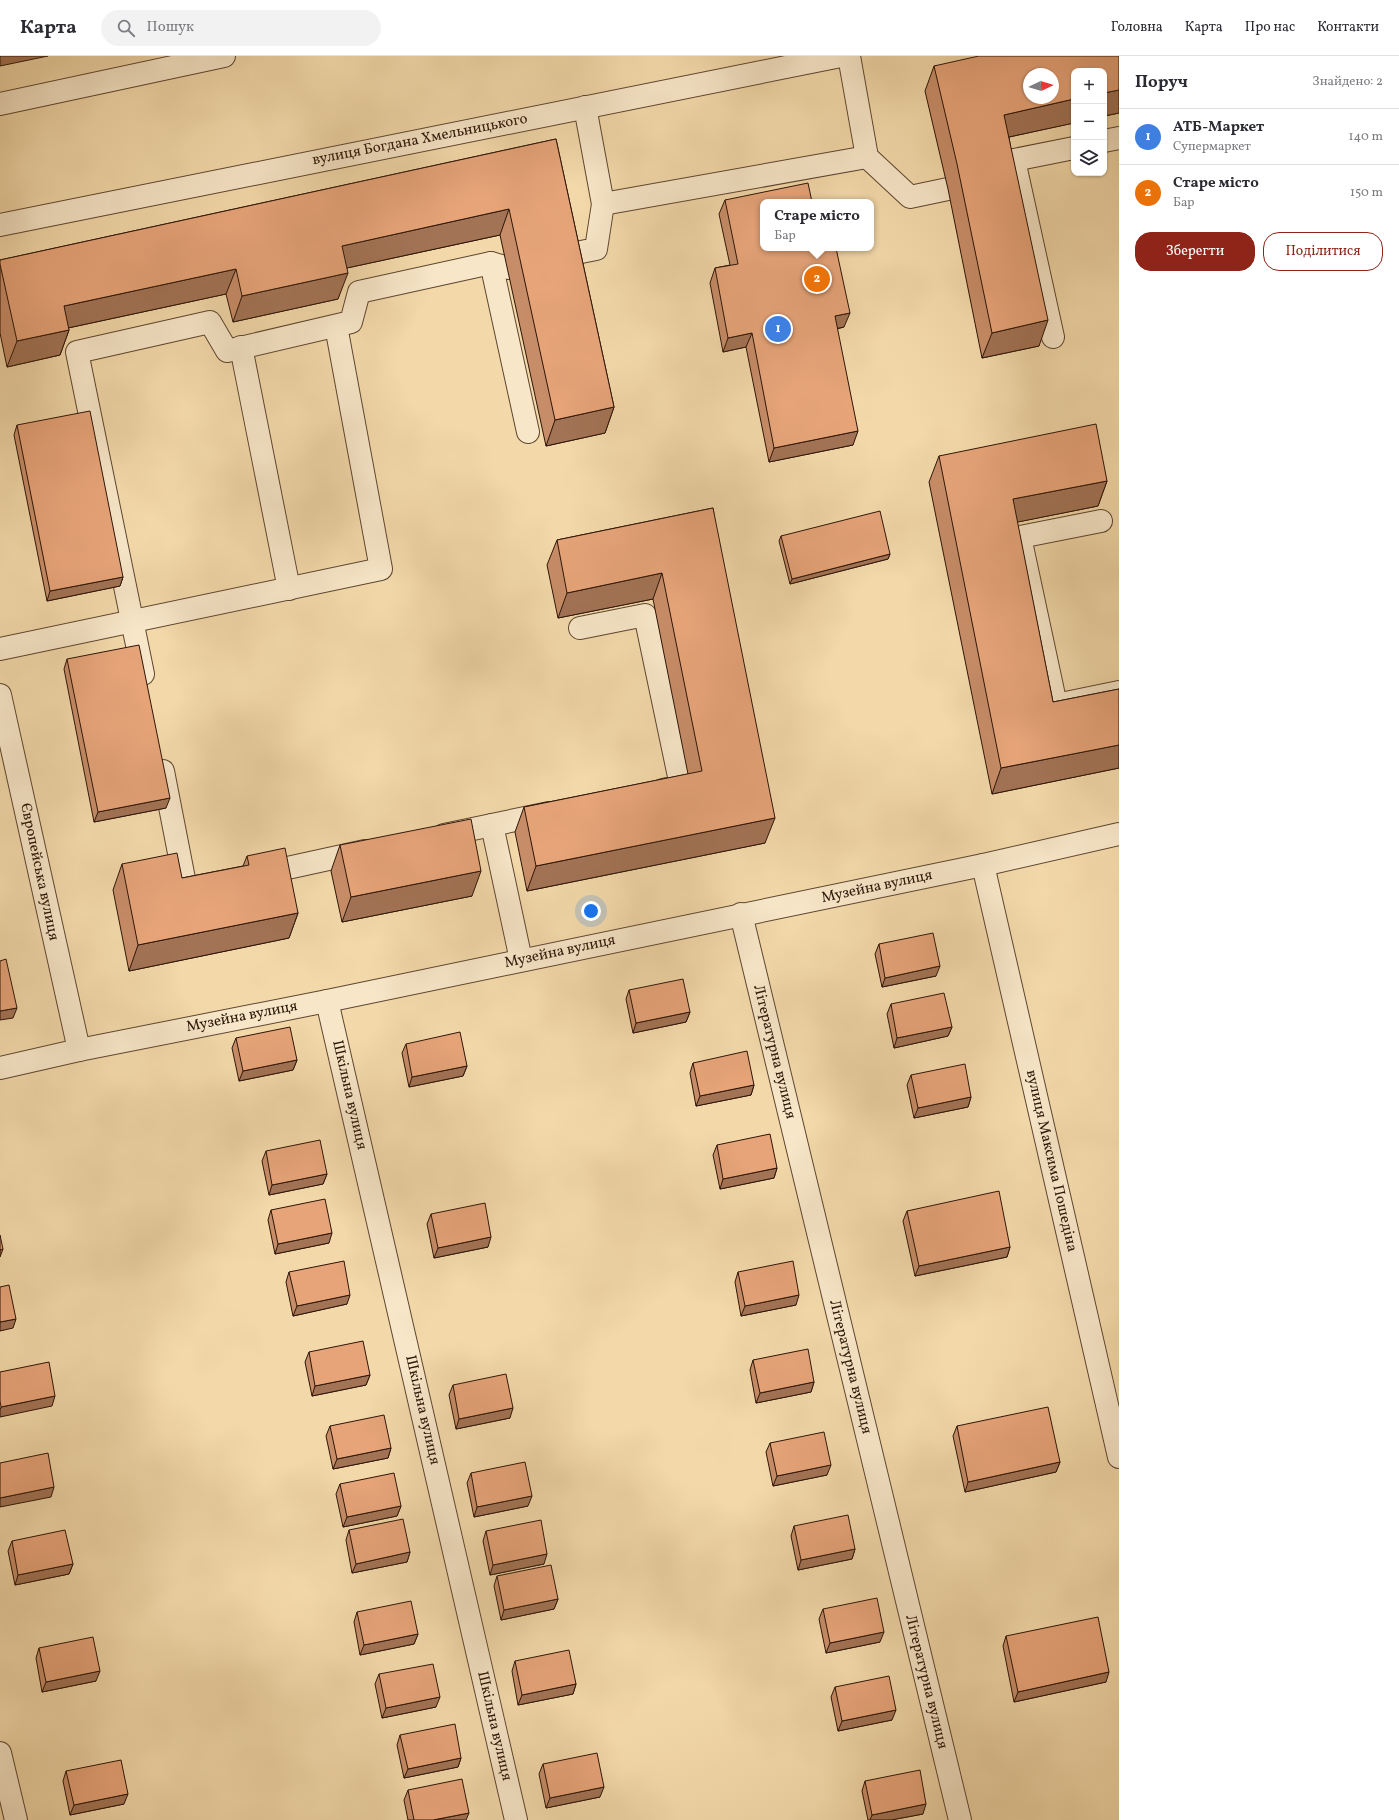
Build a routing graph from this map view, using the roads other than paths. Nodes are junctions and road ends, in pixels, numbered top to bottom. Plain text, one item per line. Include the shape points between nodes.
1 (224, 56) edge
2 (841, 56) edge
3 (849, 56) edge
4 (0, 104) edge
5 (585, 107) junction
6 (1119, 138) edge
7 (1107, 140) edge
8 (1071, 149) edge
9 (867, 157) junction
10 (1014, 160) junction
11 (1003, 181) edge
12 (948, 189) dead end
13 (603, 204) junction
14 (0, 225) edge
15 (566, 256) edge
16 (336, 326) junction
17 (1053, 336) dead end
18 (241, 347) junction
19 (528, 432) dead end
20 (1101, 521) dead end
21 (289, 589) junction
22 (133, 622) junction
23 (580, 628) edge
24 (0, 649) edge
25 (147, 691) edge
26 (1119, 692) edge
27 (0, 695) edge
28 (159, 752) edge
29 (643, 794) edge
30 (568, 809) edge
31 (492, 824) junction
32 (1119, 834) edge
33 (423, 839) edge
34 (385, 847) edge
35 (983, 865) junction
36 (741, 914) junction
37 (521, 960) junction
38 (328, 1001) junction
39 (79, 1050) junction
40 (0, 1068) edge
41 (1119, 1457) edge
42 (0, 1753) edge
43 (16, 1820) edge
44 (516, 1820) edge
45 (960, 1820) edge

1 - 4 street
2 - 5 street, вулиця Богдана Хмельницького
3 - 9 street
5 - 13 street
5 - 14 street, вулиця Богдана Хмельницького
6 - 7 street
8 - 10 street
9 - 12 street via 910,197
9 - 13 street
10 - 11 street
10 - 17 street
13 - 15 street via 596,250
16 - 18 street
16 - 19 street via 351,322 359,292 500,266
16 - 21 street via 381,569
18 - 21 street
18 - 22 street via 227,351 210,322 77,352
20 - 26 street via 1020,537 1056,705
21 - 22 street
22 - 24 street
22 - 25 street
23 - 29 street via 645,616 681,786
27 - 39 street, Європейська вулиця
28 - 34 street via 186,890
30 - 31 street
31 - 33 street
31 - 37 street
32 - 35 street, Музейна вулиця
35 - 36 street, Музейна вулиця
35 - 41 street, вулиця Максима Пошедіна
36 - 37 street, Музейна вулиця
36 - 45 street, Літературна вулиця
37 - 38 street, Музейна вулиця
38 - 39 street, Музейна вулиця
38 - 44 street, Шкільна вулиця
39 - 40 street, Музейна вулиця
42 - 43 street

